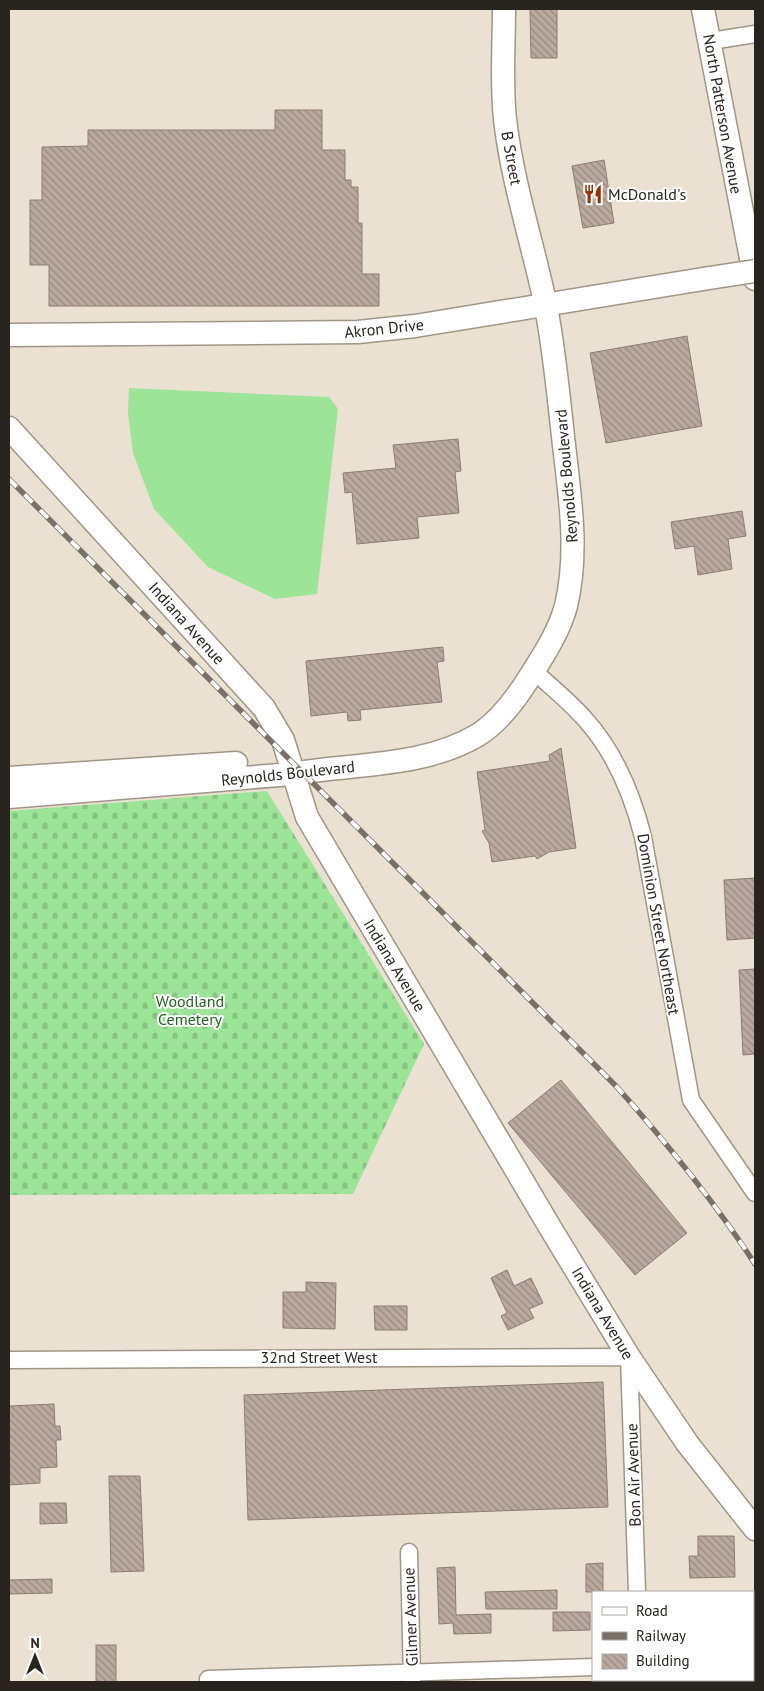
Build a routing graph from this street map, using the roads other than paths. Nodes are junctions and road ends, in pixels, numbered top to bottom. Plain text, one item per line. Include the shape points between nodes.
1 (504, 9) edge
2 (703, 9) edge
3 (755, 34) edge
4 (711, 41) junction
5 (755, 271) edge
6 (755, 279) edge
7 (545, 304) junction
8 (14, 337) edge
9 (9, 428) edge
10 (534, 671) junction
11 (290, 766) junction
12 (9, 778) edge
13 (9, 797) edge
14 (755, 1193) edge
15 (629, 1357) junction
16 (9, 1360) edge
17 (755, 1529) edge
18 (408, 1552) dead end
19 (637, 1591) edge
20 (592, 1667) edge
21 (412, 1678) edge
22 (208, 1681) edge

1 - 7 main road, B Street via 505,118 515,178
2 - 4 main road, North Patterson Avenue
3 - 4 street
4 - 6 main road, North Patterson Avenue
5 - 7 main road, Akron Drive, bridge
7 - 8 main road, Akron Drive via 415,326 358,332
7 - 10 main road, Reynolds Boulevard via 573,542 566,607 560,625
9 - 11 main road, Indiana Avenue via 264,708 283,740
10 - 11 main road, Reynolds Boulevard via 513,703 479,734 434,754 382,764 322,769
10 - 14 street, Dominion Street Northeast via 584,718 611,753 633,797 691,1100
11 - 12 main road, Reynolds Boulevard
11 - 13 main road, Reynolds Boulevard
11 - 15 main road, Indiana Avenue via 307,817
15 - 16 street, 32nd Street West
15 - 17 main road, Indiana Avenue via 687,1443
15 - 19 street, Bon Air Avenue
18 - 21 street, Gilmer Avenue
20 - 21 street
21 - 22 street

